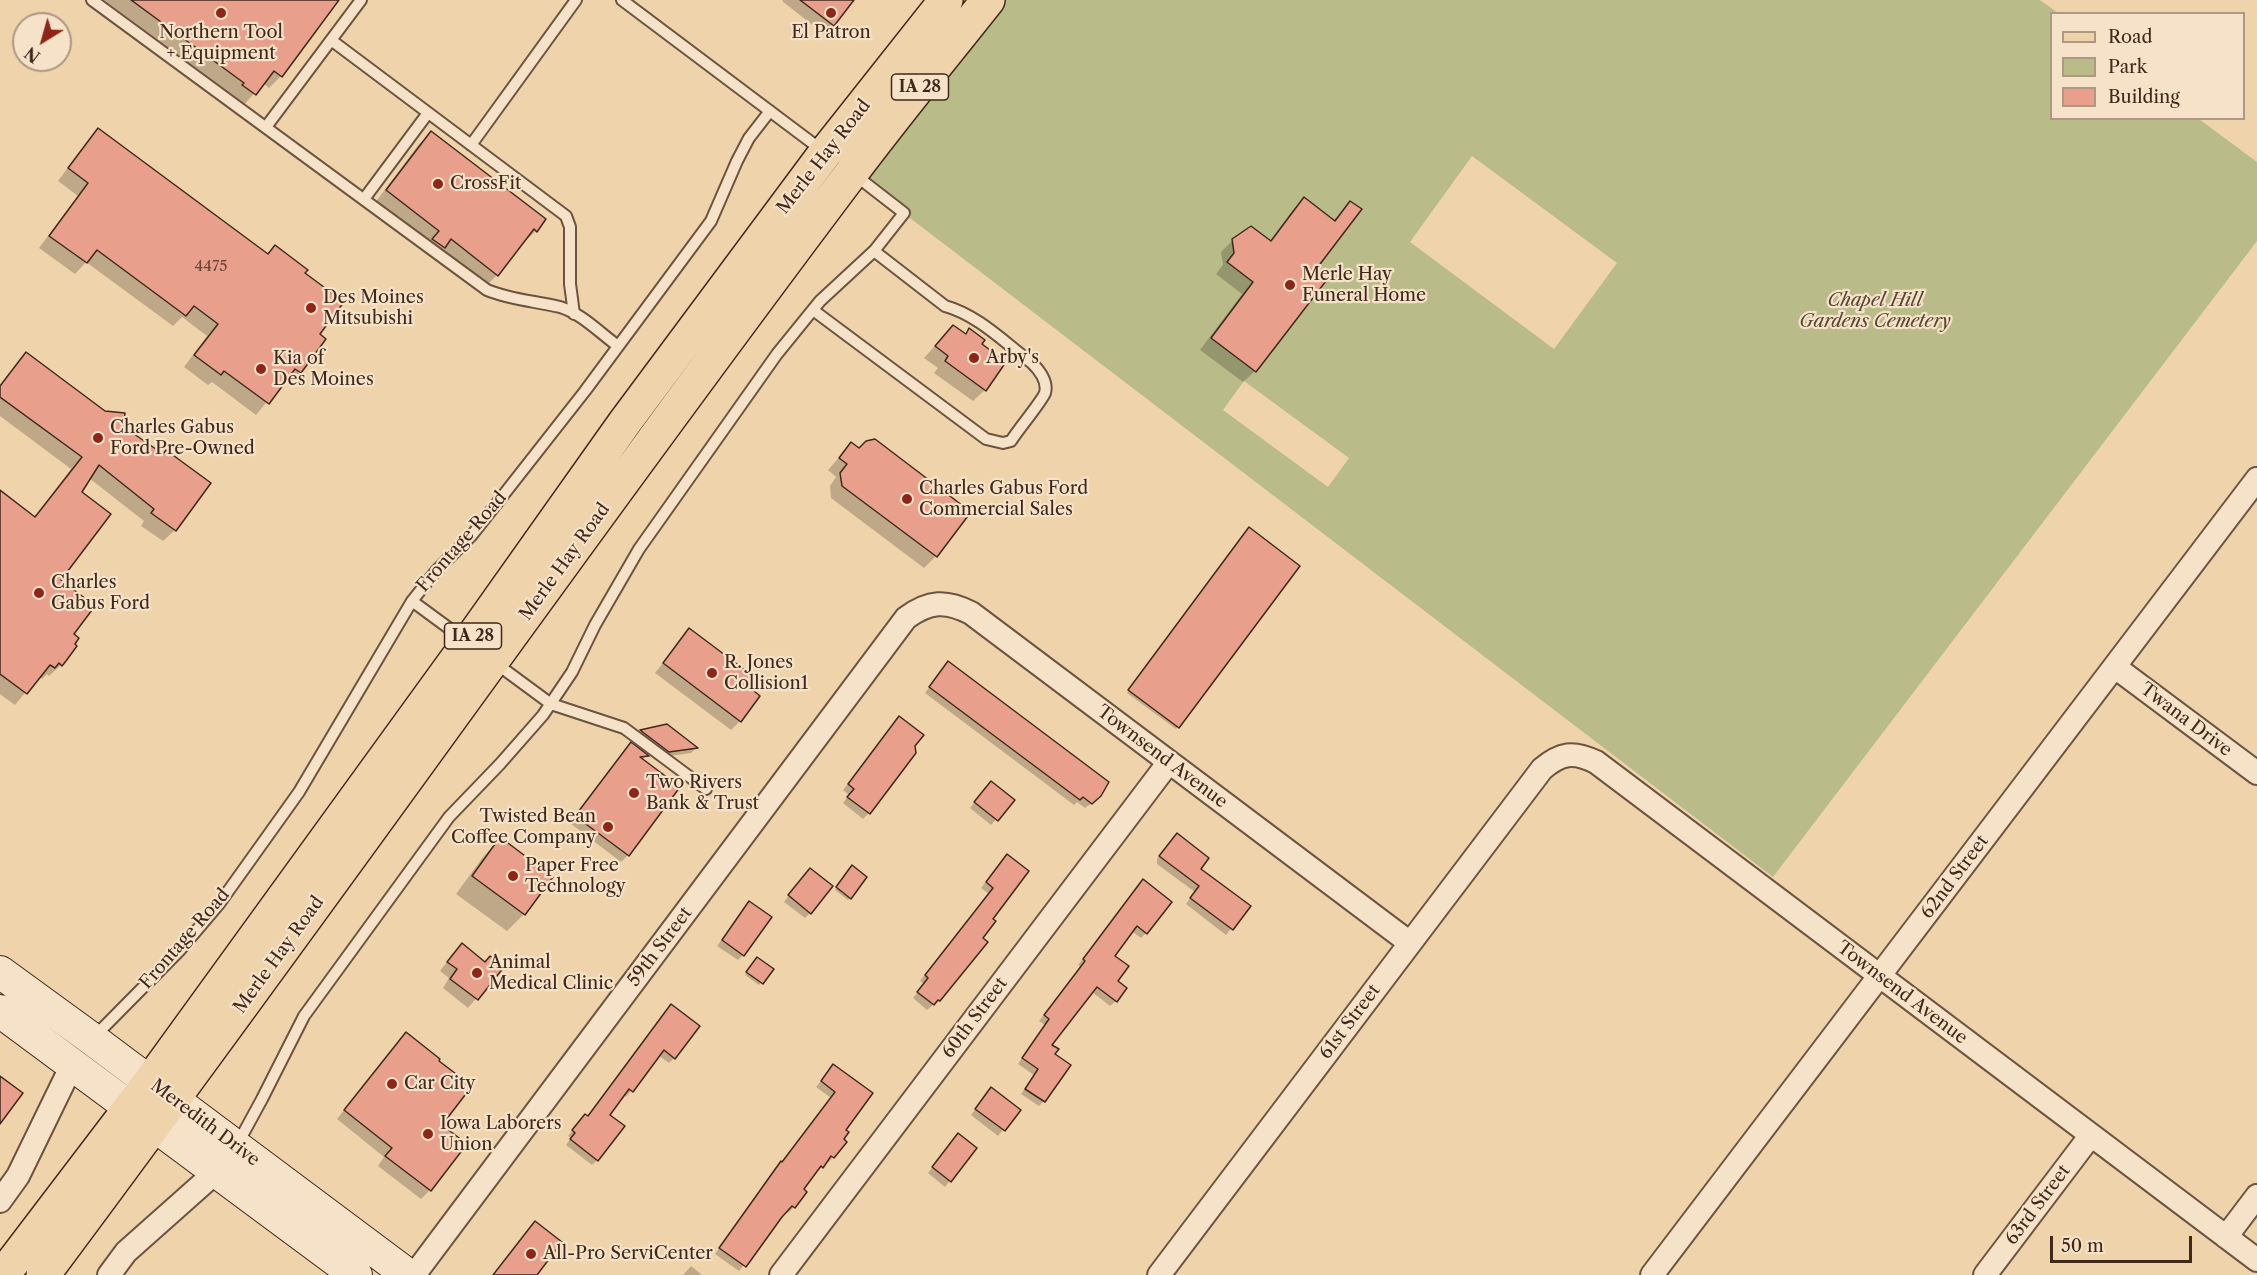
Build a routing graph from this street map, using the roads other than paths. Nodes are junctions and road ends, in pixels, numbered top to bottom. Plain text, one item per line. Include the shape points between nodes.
1 (92, 0) edge
2 (361, 0) edge
3 (576, 0) edge
4 (622, 0) edge
5 (946, 0) edge
6 (988, 0) edge
7 (331, 40) junction
8 (770, 111) junction
9 (428, 113) junction
10 (266, 127) junction
11 (471, 145) junction
12 (838, 163) junction
13 (364, 199) junction
14 (874, 251) junction
15 (813, 310) junction
16 (574, 314) junction
17 (618, 346) junction
18 (2257, 480) edge
19 (412, 600) junction
20 (906, 618) joint
21 (480, 651) junction
22 (2115, 667) junction
23 (550, 704) junction
24 (1170, 762) junction
25 (1542, 769) joint
26 (2257, 773) edge
27 (706, 789) dead end
28 (1410, 943) junction
29 (0, 972) edge
30 (1880, 976) junction
31 (0, 1011) edge
32 (92, 1039) junction
33 (72, 1065) junction
34 (162, 1091) junction
35 (143, 1116) junction
36 (2091, 1135) junction
37 (236, 1146) junction
38 (216, 1172) junction
39 (2257, 1196) edge
40 (0, 1200) edge
41 (2226, 1237) junction
42 (2257, 1260) edge
43 (3, 1275) edge
44 (43, 1275) edge
45 (109, 1275) edge
46 (356, 1275) edge
47 (408, 1275) edge
48 (414, 1275) edge
49 (782, 1275) edge
50 (1159, 1275) edge
51 (1652, 1275) edge
52 (1986, 1275) edge

1 - 10 lane
2 - 7 lane
3 - 11 lane
4 - 8 lane
5 - 12 main road, Merle Hay Road / IA 28
6 - 12 main road, Merle Hay Road / IA 28
7 - 9 lane
7 - 10 lane
8 - 12 lane
8 - 17 lane, Frontage Road via 749,138 711,220
9 - 11 lane
9 - 13 lane
10 - 13 lane
11 - 16 lane via 566,216 570,227
12 - 14 lane via 904,213
12 - 21 main road, Merle Hay Road / IA 28 via 625,422
13 - 16 lane via 487,290
14 - 15 lane
14 - 15 lane via 945,306 975,320 1040,371 1045,393 1011,441 986,439
15 - 23 lane via 777,354 639,549 572,672
16 - 17 lane
17 - 19 lane, Frontage Road via 472,535
18 - 22 street, 62nd Street
19 - 21 lane
19 - 32 lane, Frontage Road via 299,792 219,904 180,950
20 - 24 street, Townsend Avenue via 937,603 971,613
20 - 48 street, 59th Street
21 - 23 lane
21 - 34 main road, Merle Hay Road / IA 28
22 - 26 street, Twana Drive
22 - 30 street, 62nd Street
23 - 27 lane via 624,728
23 - 37 lane via 449,817 304,1016
24 - 28 street, Townsend Avenue
24 - 49 street, 60th Street
25 - 28 street, 61st Street
25 - 30 street, Townsend Avenue via 1566,755 1596,762
28 - 50 street, 61st Street
29 - 32 main road, Meredith Drive
30 - 36 street, Townsend Avenue
30 - 51 street, 62nd Street
31 - 33 main road, Meredith Drive
32 - 34 main road, Meredith Drive
33 - 35 main road, Meredith Drive
33 - 40 street via 18,1176
34 - 35 main road, Merle Hay Road / IA 28
34 - 37 main road, Meredith Drive
35 - 38 main road, Meredith Drive
35 - 43 main road, Merle Hay Road / IA 28
35 - 44 main road, Merle Hay Road / IA 28
36 - 41 street, Townsend Avenue
36 - 52 street, 63rd Street
37 - 47 main road, Meredith Drive
38 - 45 street via 126,1252
38 - 46 main road, Meredith Drive
39 - 41 street
41 - 42 street, Townsend Avenue

